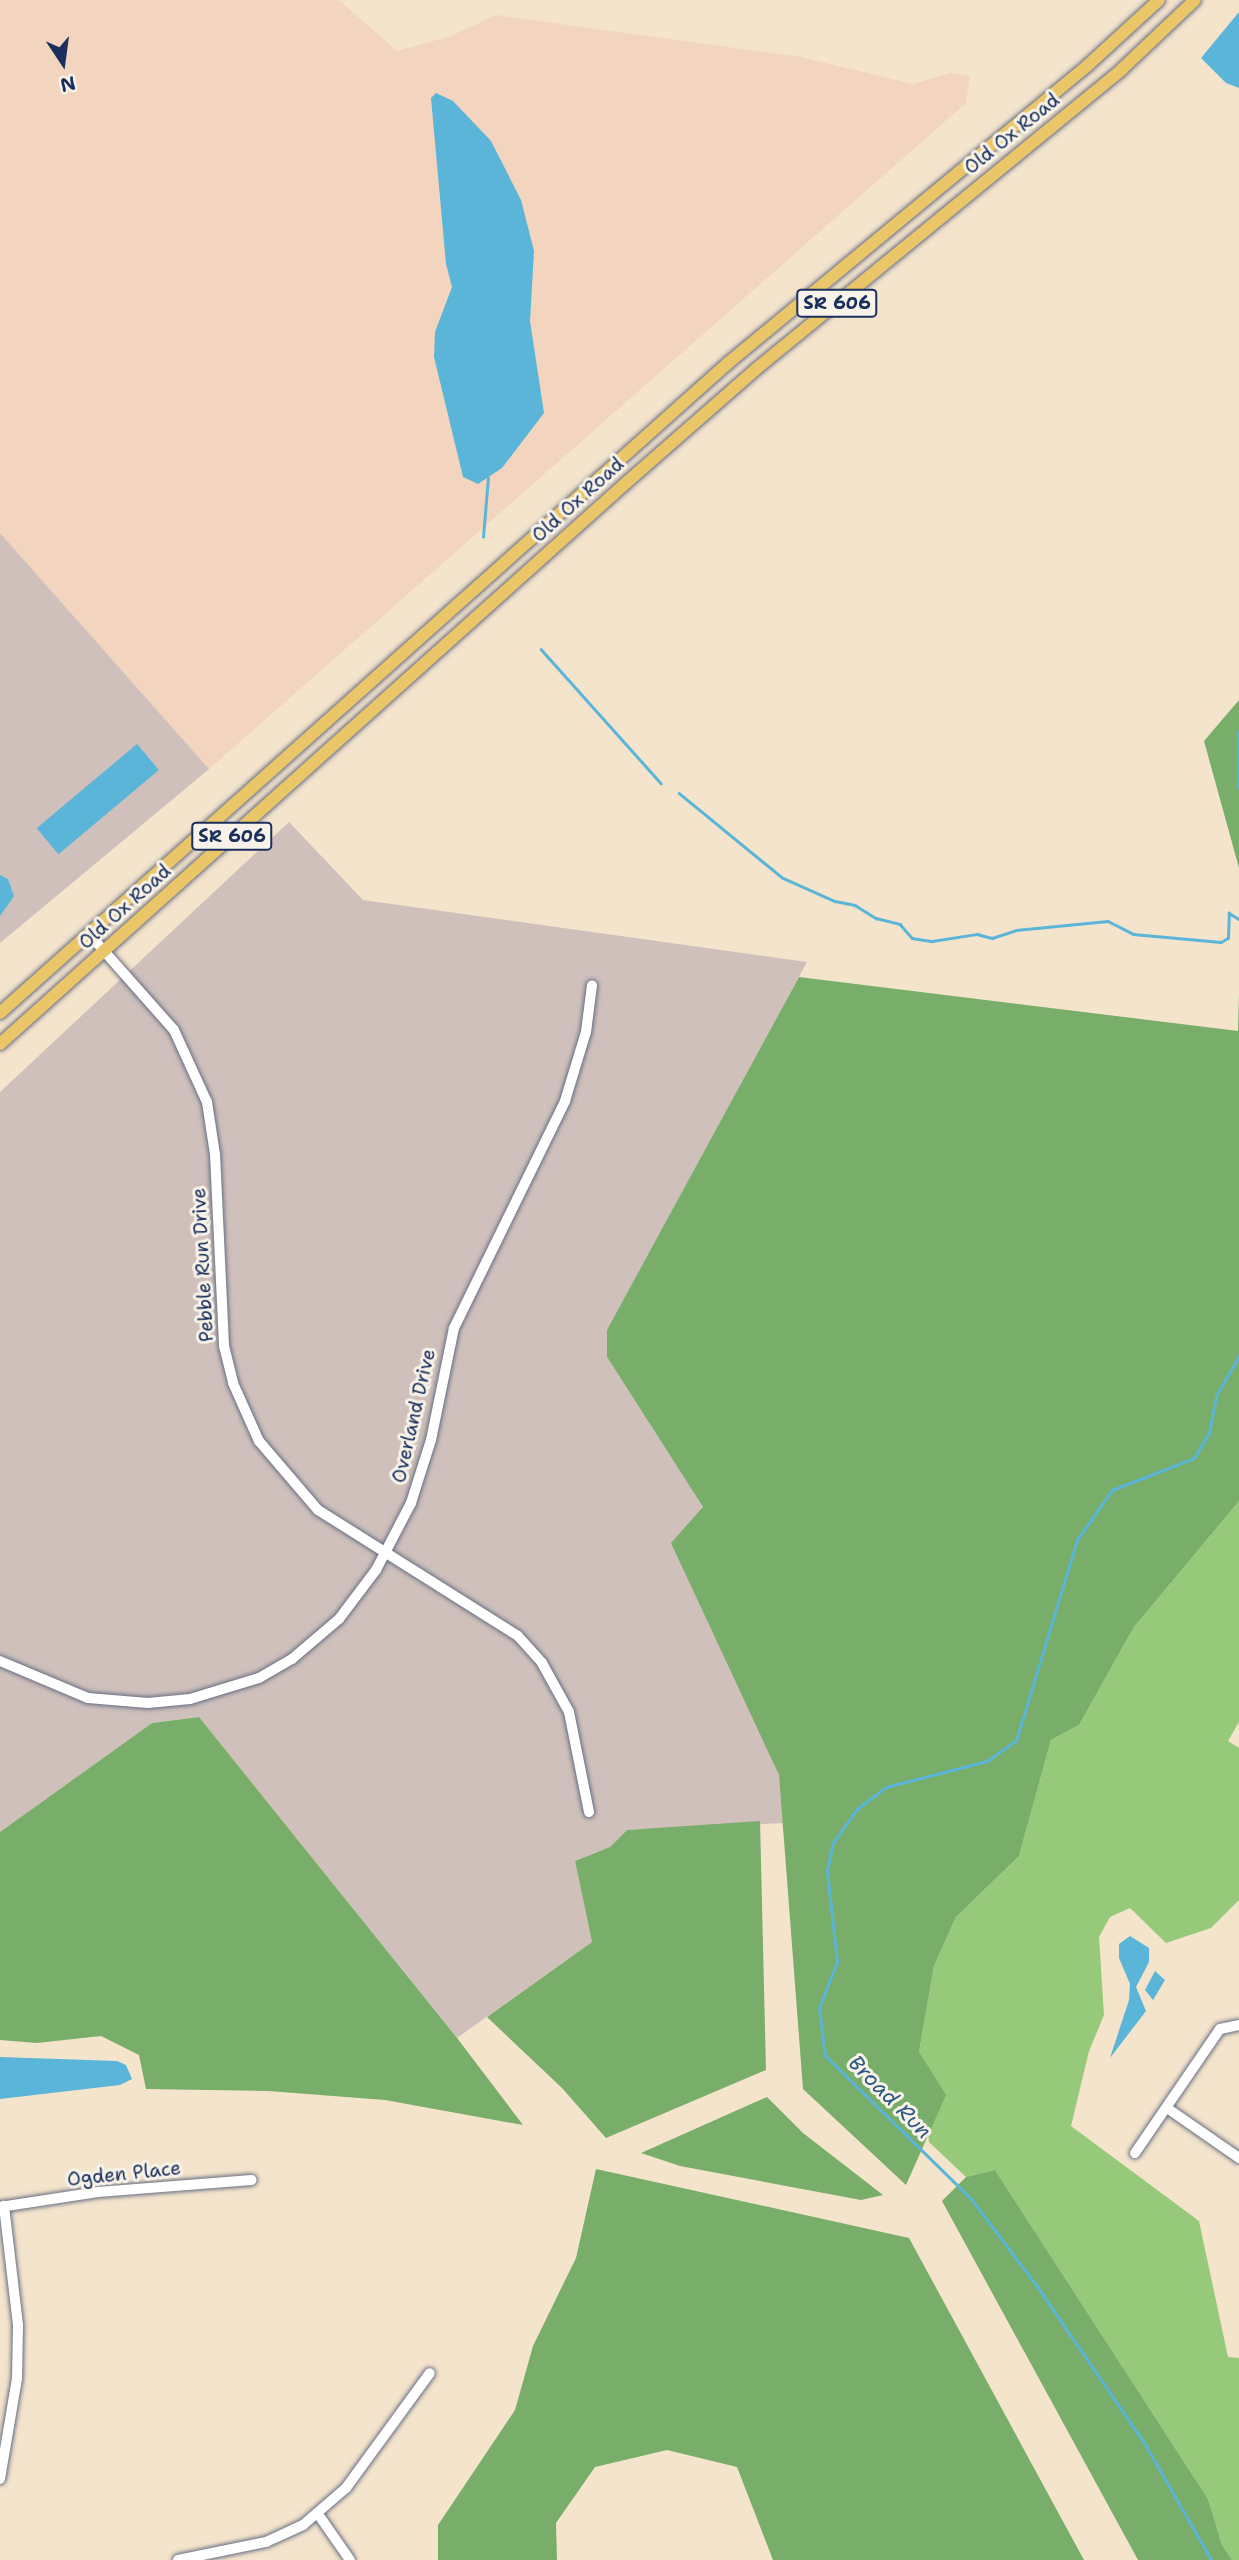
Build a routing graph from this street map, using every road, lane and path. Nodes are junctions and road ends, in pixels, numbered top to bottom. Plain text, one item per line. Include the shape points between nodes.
1 (1158, 0) edge
2 (1195, 0) edge
3 (89, 934) junction
4 (106, 950) junction
5 (592, 985) dead end
6 (0, 1013) edge
7 (0, 1044) edge
8 (386, 1553) junction
9 (0, 1661) edge
10 (589, 1812) dead end
11 (1239, 2025) edge
12 (1167, 2108) junction
13 (1135, 2153) dead end
14 (1239, 2158) edge
15 (252, 2180) dead end
16 (2, 2206) edge
17 (430, 2373) dead end
18 (0, 2479) edge
19 (318, 2514) junction
20 (178, 2560) edge
21 (350, 2560) edge

1 - 3 main road, Old Ox Road / SR 606 via 1088,65 728,363
2 - 4 main road, Old Ox Road / SR 606 via 1122,69 756,369
3 - 4 street, Pebble Run Drive
3 - 6 main road, Old Ox Road / SR 606
4 - 7 main road, Old Ox Road / SR 606
4 - 8 street, Pebble Run Drive via 174,1030 207,1101 215,1154 224,1346 249,1424 272,1461 318,1510
5 - 8 street, Overland Drive via 586,1032 565,1101 465,1301 446,1354 420,1478
8 - 9 street, Overland Drive via 354,1602 310,1646 259,1678 208,1696 148,1703 88,1698
8 - 10 street, Pebble Run Drive via 517,1635 542,1663 559,1690 576,1736
11 - 12 street via 1220,2029
12 - 13 street
12 - 14 street
15 - 16 street, Ogden Place via 98,2192
16 - 18 street via 18,2325 17,2379
17 - 19 street via 372,2456
19 - 20 street via 265,2542
19 - 21 street

